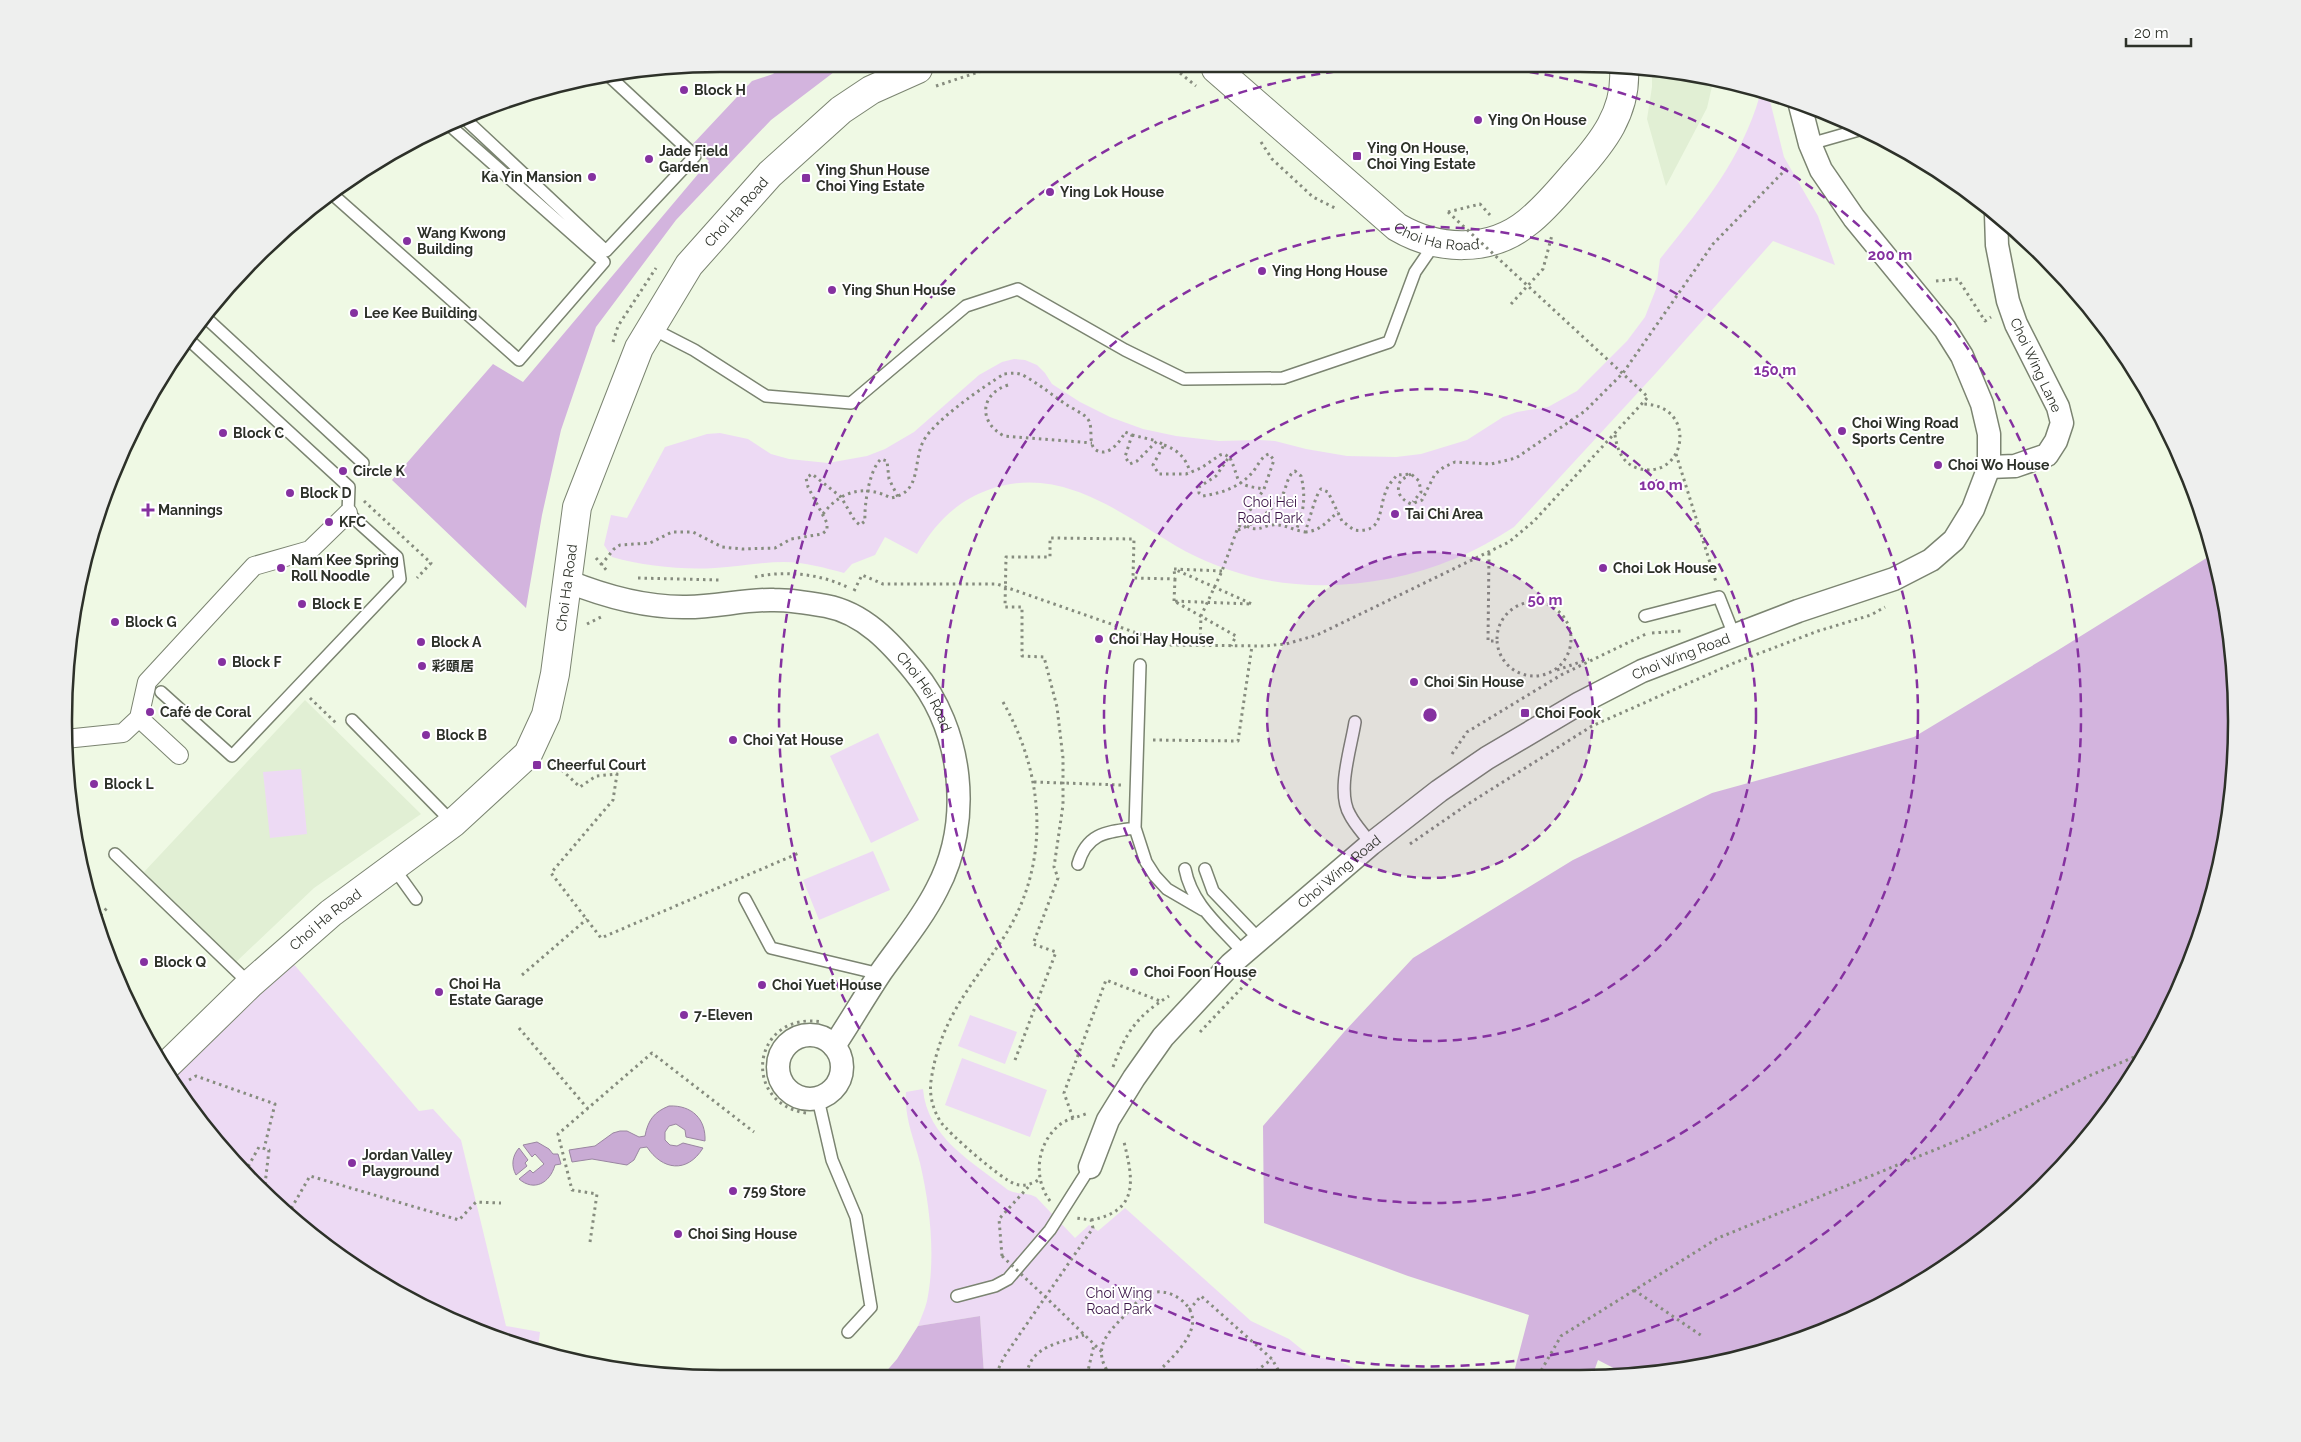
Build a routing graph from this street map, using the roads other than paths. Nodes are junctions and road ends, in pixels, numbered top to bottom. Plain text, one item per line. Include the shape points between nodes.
1 (1219, 72) edge
2 (1624, 74) edge
3 (925, 78) edge
4 (615, 82) edge
5 (1802, 112) edge
6 (470, 123) edge
7 (455, 130) edge
8 (1851, 132) edge
9 (1810, 144) junction
10 (338, 199) edge
11 (1996, 224) edge
12 (1435, 243) junction
13 (210, 322) edge
14 (650, 328) junction
15 (194, 344) edge
16 (363, 463) dead end
17 (1989, 467) junction
18 (348, 512) junction
19 (567, 581) junction
20 (1645, 616) dead end
21 (1730, 626) junction
22 (1140, 665) dead end
23 (161, 692) dead end
24 (139, 718) junction
25 (352, 720) dead end
26 (1355, 722) dead end
27 (73, 738) edge
28 (179, 755) dead end
29 (453, 823) junction
30 (1135, 828) junction
31 (1371, 844) junction
32 (114, 854) dead end
33 (1078, 864) dead end
34 (392, 866) junction
35 (1186, 869) dead end
36 (1205, 869) dead end
37 (416, 899) dead end
38 (745, 899) dead end
39 (1203, 910) junction
40 (1251, 945) junction
41 (880, 974) junction
42 (250, 984) junction
43 (834, 1046) junction
44 (176, 1072) edge
45 (818, 1099) junction
46 (1090, 1167) joint
47 (957, 1296) dead end
48 (848, 1332) dead end

1 - 12 street, Choi Ha Road via 1386,219 1409,234
2 - 12 street, Choi Ha Road via 1622,94 1611,127 1592,154 1541,211 1516,230 1488,241 1463,245
3 - 14 street, Choi Ha Road via 871,90 841,110 770,174 689,265
4 - 6 lane via 694,156 658,190 606,251
5 - 9 street, Choi Wing Road
7 - 10 lane via 604,262 519,360
8 - 9 lane
9 - 17 street, Choi Wing Road via 1821,170 1854,218 1927,305 1962,356 1982,404 1989,434
11 - 17 street, Choi Wing Lane via 2008,301 2016,324 2058,406 2062,423 2047,454 2015,466
12 - 14 lane via 1415,272 1389,342 1283,378 1184,379 1125,350 1018,289 966,306 851,403 766,396 694,350
13 - 16 lane
14 - 19 street, Choi Ha Road via 638,348 577,507
15 - 18 lane via 350,487
17 - 21 street, Choi Wing Road via 1973,509 1954,540 1931,560 1894,580 1798,611
18 - 23 lane via 397,557 400,579 232,756
18 - 24 street via 310,550 254,566 147,682
19 - 29 street, Choi Ha Road via 555,674 546,715 532,746 528,754
19 - 41 street, Choi Hei Road via 604,595 652,606 702,607 773,600 829,607 856,617 880,633 923,681 941,713 953,747 958,819 951,855 938,888
20 - 21 lane via 1719,597
21 - 31 street, Choi Wing Road via 1580,703 1487,758
22 - 30 lane
24 - 27 street via 123,733
24 - 28 street
25 - 29 lane
26 - 31 lane via 1343,790 1350,815
29 - 34 street, Choi Ha Road
30 - 33 lane via 1105,832 1096,837 1081,854
30 - 39 lane via 1146,862 1155,876 1167,889
31 - 40 street, Choi Wing Road
32 - 42 lane
34 - 37 lane
34 - 42 street, Choi Ha Road via 330,913
35 - 39 lane via 1190,886
36 - 40 lane via 1213,891
38 - 41 lane via 771,948
39 - 40 lane
40 - 46 street, Choi Wing Road via 1163,1037 1108,1120
41 - 43 street, Choi Hei Road
42 - 44 street, Choi Ha Road
43 - 45 street via 842,1066 840,1077 836,1086
43 - 45 street via 821,1037 806,1035 787,1044 780,1053 778,1074 785,1088 798,1097
45 - 48 lane via 832,1160 856,1217 871,1307
46 - 47 lane via 1050,1230 1008,1279 995,1286

